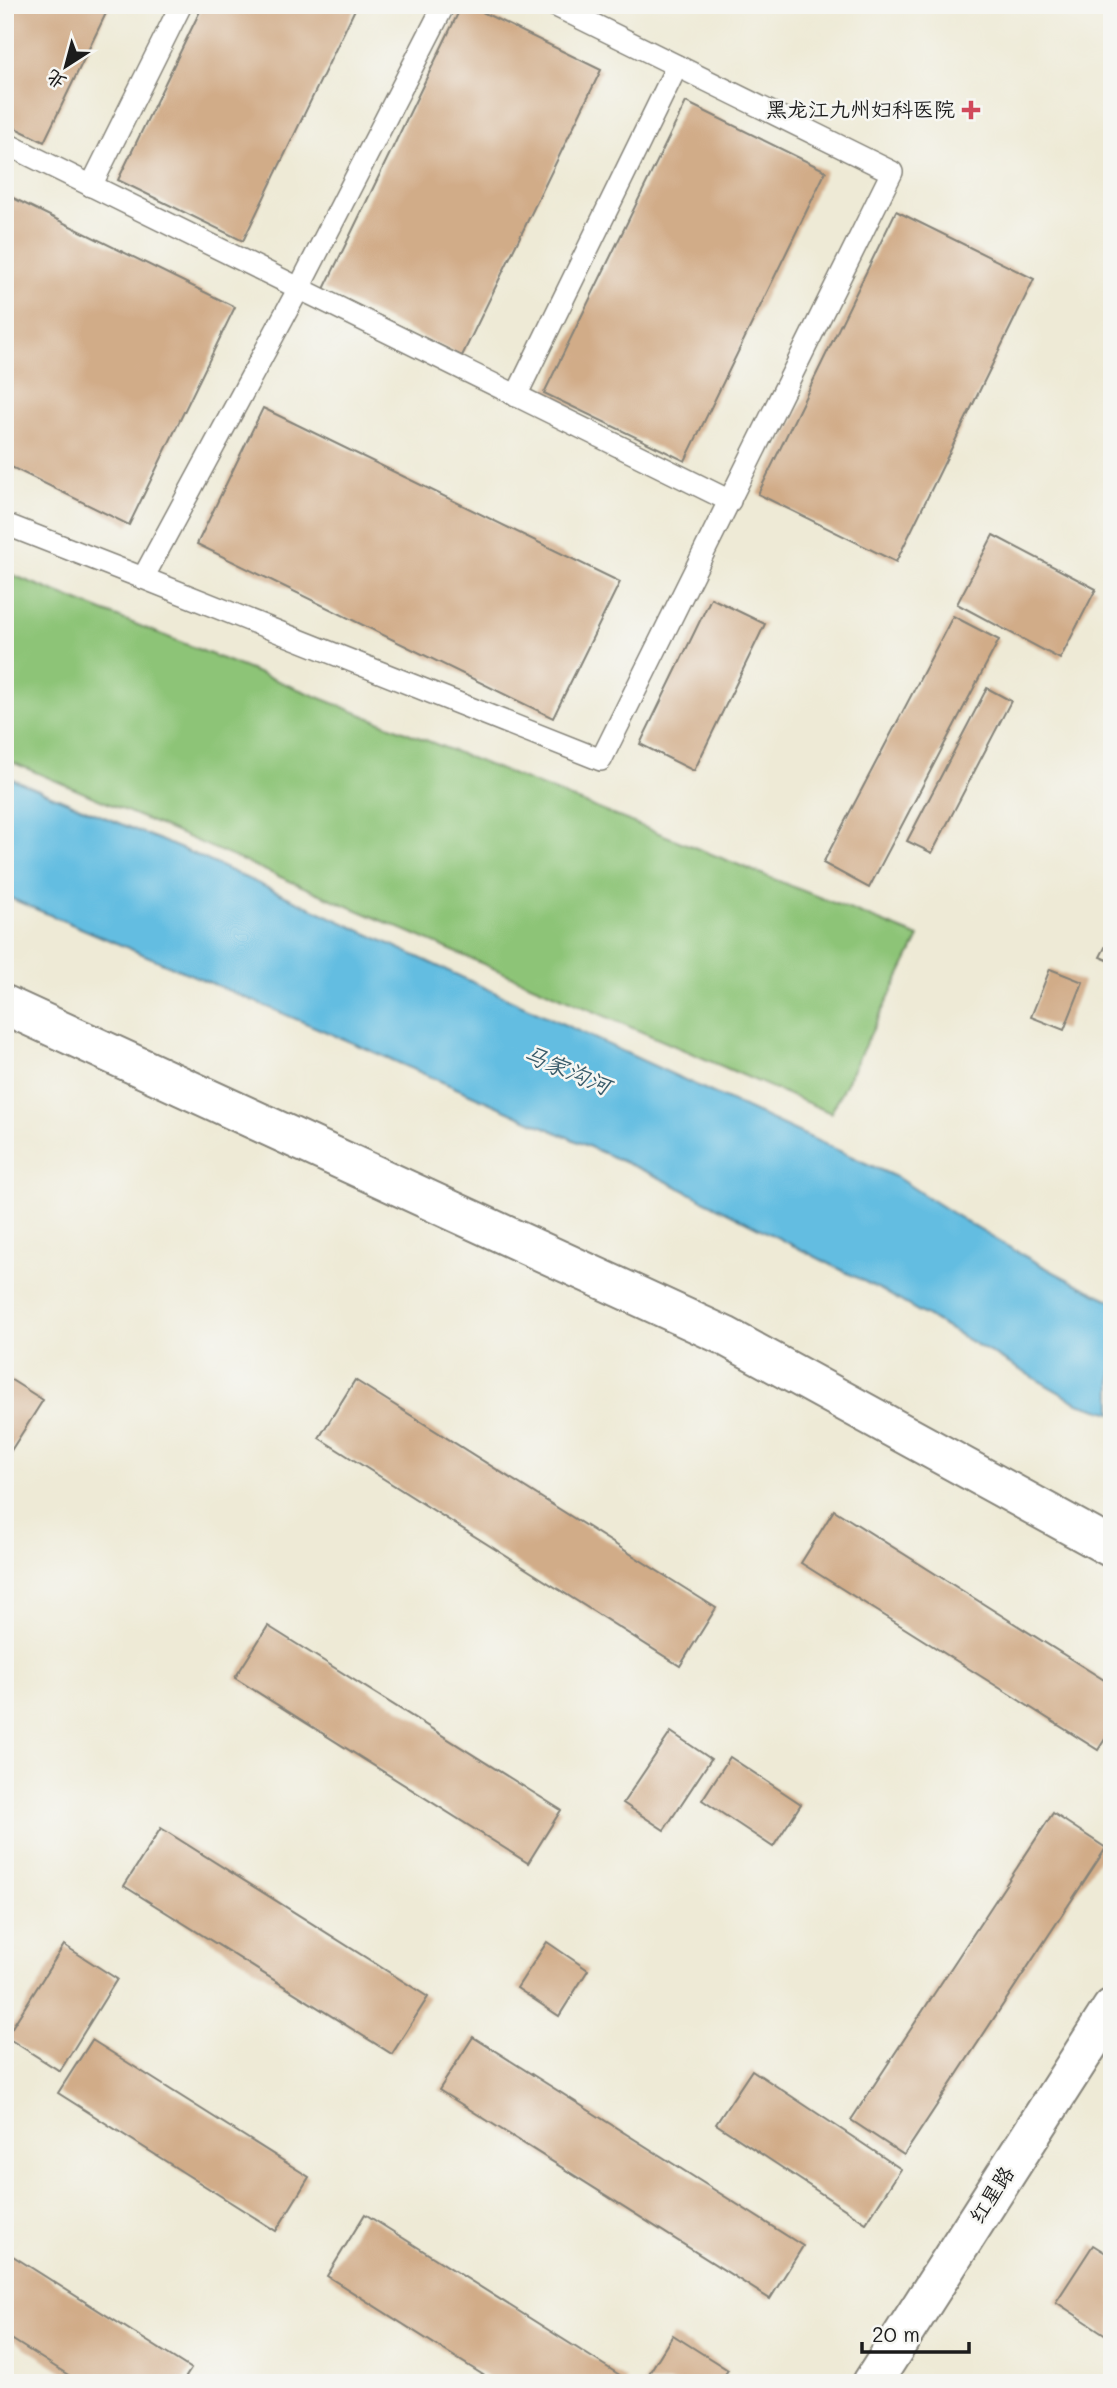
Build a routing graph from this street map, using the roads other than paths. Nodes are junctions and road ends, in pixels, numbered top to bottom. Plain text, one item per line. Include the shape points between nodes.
1 (181, 5) edge
2 (444, 5) edge
3 (554, 5) edge
4 (677, 66) junction
5 (5, 143) edge
6 (91, 186) junction
7 (299, 288) junction
8 (516, 396) junction
9 (730, 501) junction
10 (5, 524) edge
11 (143, 579) junction
12 (5, 1005) edge
13 (1112, 1548) edge
14 (1112, 2008) edge
15 (872, 2383) edge

1 - 6 lane
2 - 7 lane
3 - 4 lane
4 - 8 lane
4 - 9 lane via 892,172
5 - 6 lane
6 - 7 lane
7 - 8 lane
7 - 11 lane
8 - 9 lane
9 - 11 lane via 601,760
10 - 11 lane
12 - 13 street via 725,1336
14 - 15 street, 红星路

